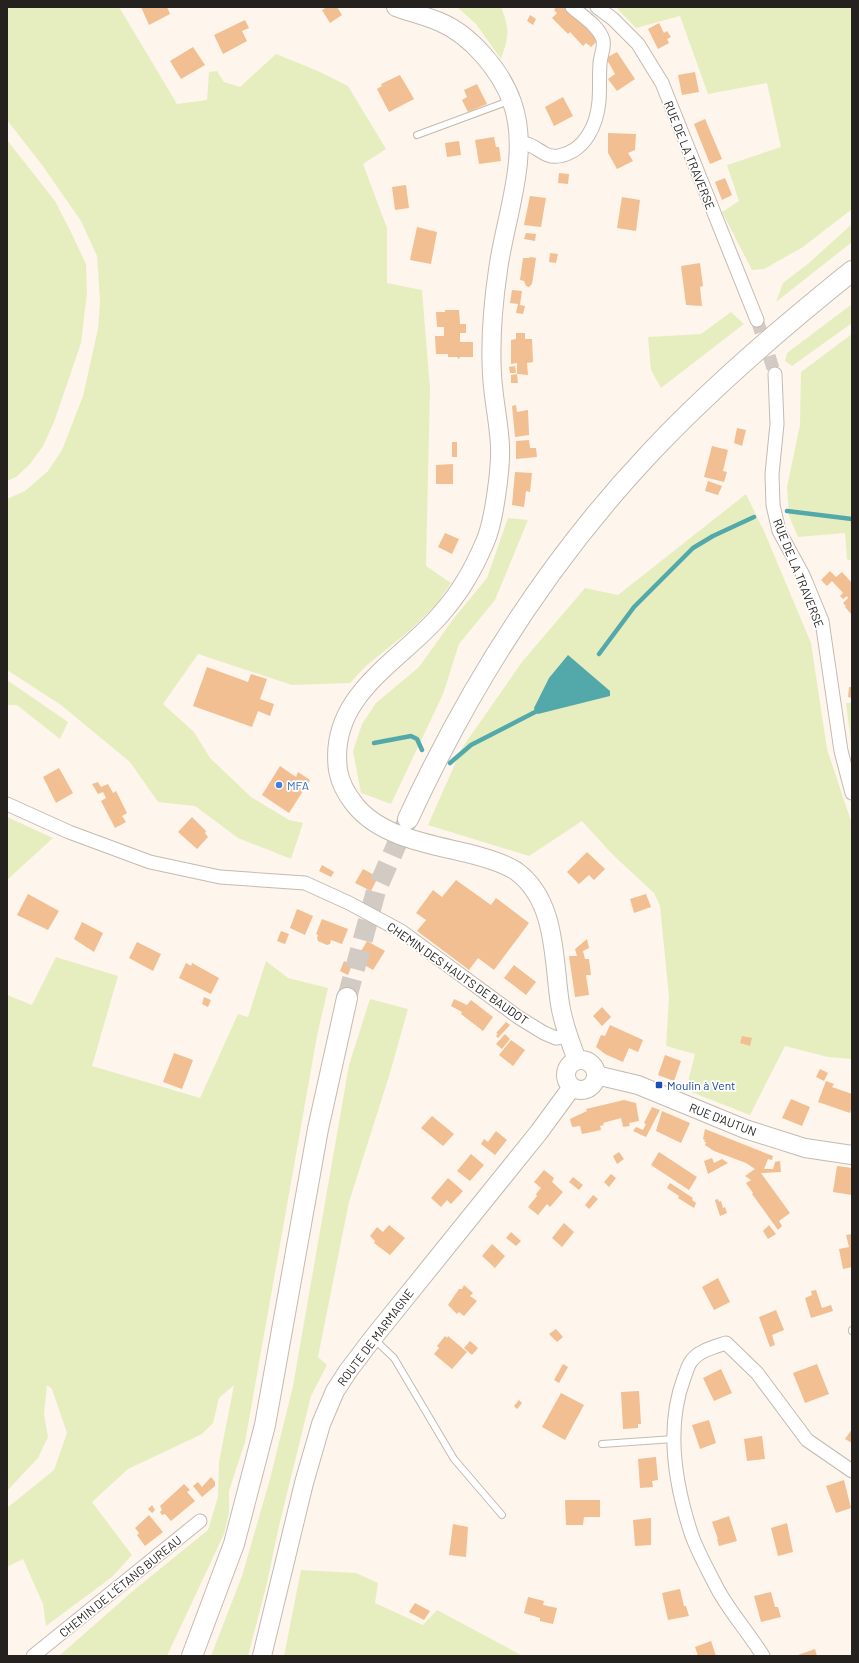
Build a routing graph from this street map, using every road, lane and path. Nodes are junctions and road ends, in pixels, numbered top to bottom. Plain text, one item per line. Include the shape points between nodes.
1 (396, 7) edge
2 (572, 7) edge
3 (597, 7) edge
4 (512, 100) junction
5 (417, 135) dead end
6 (520, 142) junction
7 (852, 271) edge
8 (757, 320) tunnel mouth
9 (775, 374) tunnel mouth
10 (852, 793) edge
11 (7, 804) edge
12 (408, 819) tunnel mouth
13 (347, 998) tunnel mouth
14 (568, 1036) junction
15 (577, 1060) junction
16 (596, 1075) junction
17 (572, 1087) junction
18 (852, 1155) edge
19 (373, 1338) junction
20 (675, 1439) junction
21 (602, 1444) dead end
22 (852, 1471) edge
23 (502, 1515) dead end
24 (200, 1521) dead end
25 (37, 1654) edge
26 (192, 1656) edge
27 (262, 1656) edge
28 (763, 1656) edge

1 - 4 main road via 442,22 467,39 502,79
2 - 6 street via 596,28 603,40 599,102 592,129 586,140 577,148 558,156 546,155 526,142
3 - 8 street, RUE DE LA TRAVERSE via 638,44 662,83
4 - 5 lane
4 - 6 main road
6 - 14 main road via 498,269 491,332 492,377 500,449 496,494 488,537 470,576 441,615 377,674 351,705 337,741 338,774 347,794 364,815 386,829 412,839 495,861 515,871 534,888 545,911 552,935 560,1006
7 - 12 main road via 723,381 650,453 596,514 502,646 460,716
9 - 10 street, RUE DE LA TRAVERSE via 778,424 772,474 773,505 779,531 803,575 822,621 841,751
11 - 14 street, CHEMIN DES HAUTS DE BAUDOT via 69,832 150,862 220,877 305,883 401,931 518,1017 544,1033 556,1038
13 - 26 main road via 318,1129 265,1425 234,1544
14 - 15 main road
15 - 16 main road via 590,1062 596,1070
15 - 17 main road via 569,1066 566,1075
16 - 17 main road via 594,1084 586,1089
16 - 18 main road, RUE D'AUTUN via 638,1085 745,1129 805,1148
17 - 19 main road, ROUTE DE MARMAGNE
19 - 23 lane via 394,1358 454,1459
19 - 27 main road, ROUTE DE MARMAGNE via 335,1390 321,1424
20 - 21 lane
20 - 22 street via 674,1421 678,1394 690,1363 698,1355 726,1343 757,1373 807,1440
20 - 28 street via 675,1459 681,1496 692,1534 718,1589
24 - 25 street, CHEMIN DE L'ÉTANG BUREAU

